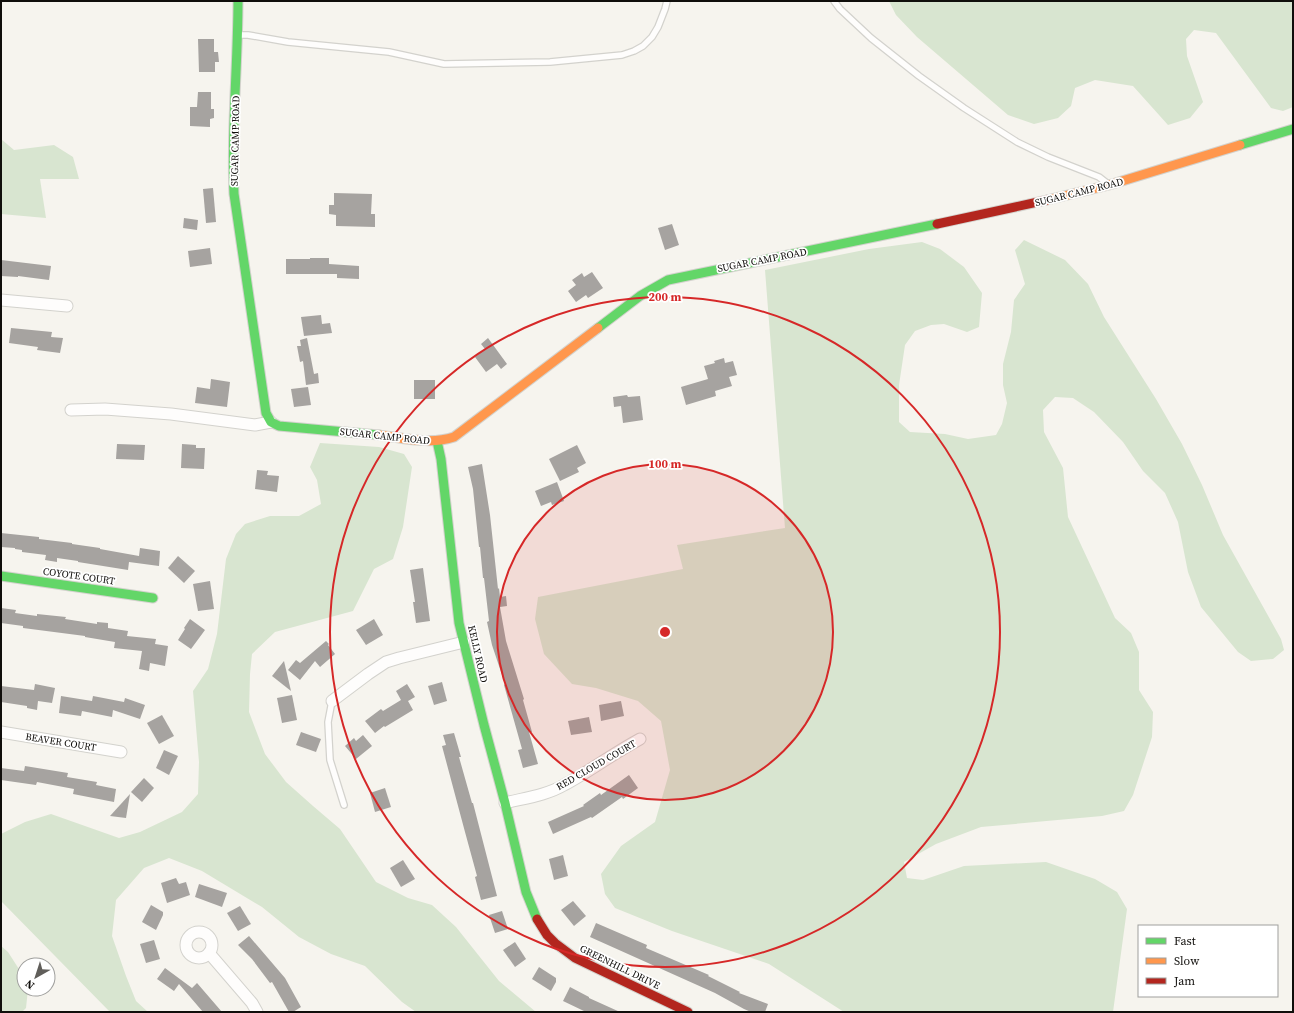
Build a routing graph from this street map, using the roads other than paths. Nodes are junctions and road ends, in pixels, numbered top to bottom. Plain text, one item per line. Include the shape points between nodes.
1 (238, 1) edge
2 (667, 1) edge
3 (834, 1) edge
4 (238, 35) junction
5 (1293, 129) edge
6 (1109, 185) junction
7 (1, 300) edge
8 (67, 306) dead end
9 (71, 410) dead end
10 (271, 422) junction
11 (437, 441) junction
12 (1, 576) edge
13 (153, 598) dead end
14 (464, 642) junction
15 (332, 701) joint
16 (1, 732) edge
17 (640, 739) dead end
18 (121, 752) dead end
19 (506, 803) junction
20 (344, 805) dead end
21 (521, 868) joint
22 (209, 953) dead end
23 (257, 1012) edge
24 (688, 1012) edge

1 - 4 street, SUGAR CAMP ROAD
2 - 4 lane via 658,27 643,46 634,51 622,55 550,62 444,64 389,52
3 - 6 lane via 871,38 964,108 1017,142 1099,177
4 - 10 street, SUGAR CAMP ROAD via 232,170 234,194 266,413
5 - 6 street, SUGAR CAMP ROAD
6 - 11 street, SUGAR CAMP ROAD via 668,280 640,296 454,437
7 - 8 street
9 - 10 street, SUGAR CAMP ROAD via 105,409 170,414 255,425
10 - 11 street, SUGAR CAMP ROAD via 279,426
11 - 14 street, KELLY ROAD via 459,623
12 - 13 street, COYOTE COURT
14 - 15 street via 386,662
14 - 19 street, KELLY ROAD
15 - 20 lane via 328,722 330,760
16 - 18 street, BEAVER COURT
17 - 19 street, RED CLOUD COURT via 564,786
19 - 21 street, KELLY ROAD
21 - 24 street, GREENHILL DRIVE via 535,916 555,943 592,967
22 - 23 street

